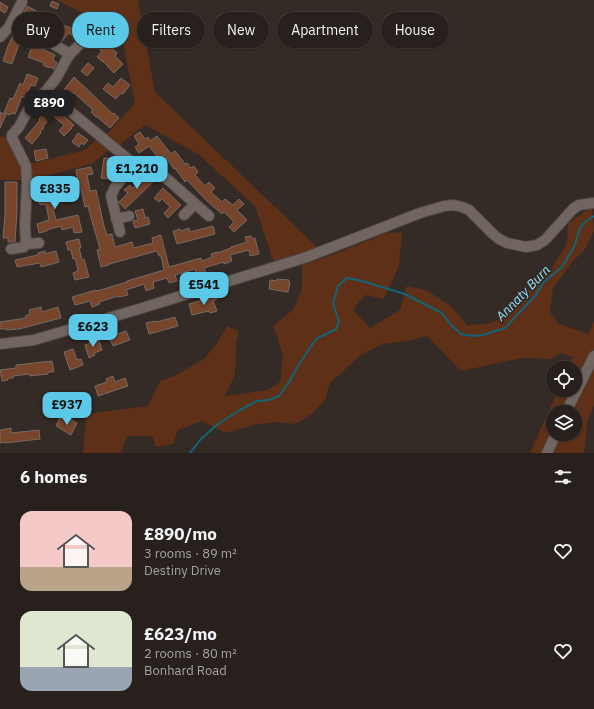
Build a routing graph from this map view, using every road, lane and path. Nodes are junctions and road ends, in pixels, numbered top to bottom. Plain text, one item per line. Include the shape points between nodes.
1 (22, 2) dead end
2 (17, 12) edge
3 (12, 22) edge
4 (0, 37) edge
5 (60, 48) edge
6 (76, 48) edge
7 (70, 54) junction
8 (46, 90) junction
9 (130, 161) junction
10 (594, 203) edge
11 (195, 204) junction
12 (184, 215) dead end
13 (128, 216) dead end
14 (209, 216) dead end
15 (116, 219) junction
16 (120, 232) dead end
17 (39, 243) dead end
18 (26, 244) junction
19 (11, 249) dead end
20 (0, 344) edge
21 (594, 356) edge
22 (570, 405) edge
23 (553, 441) edge
24 (547, 453) edge

1 - 2 street
3 - 4 street
5 - 7 street
6 - 7 street
7 - 8 street
8 - 9 street
8 - 18 street via 34,101 12,135 26,166
9 - 11 street via 157,170
9 - 15 street via 111,196
10 - 20 street via 579,205 545,240 526,247 499,239 469,210 454,205 444,206 307,257 99,322 34,340
11 - 12 street
11 - 14 street
13 - 15 street
15 - 16 street
17 - 18 street
18 - 19 street via 24,247
21 - 22 street
23 - 24 street

